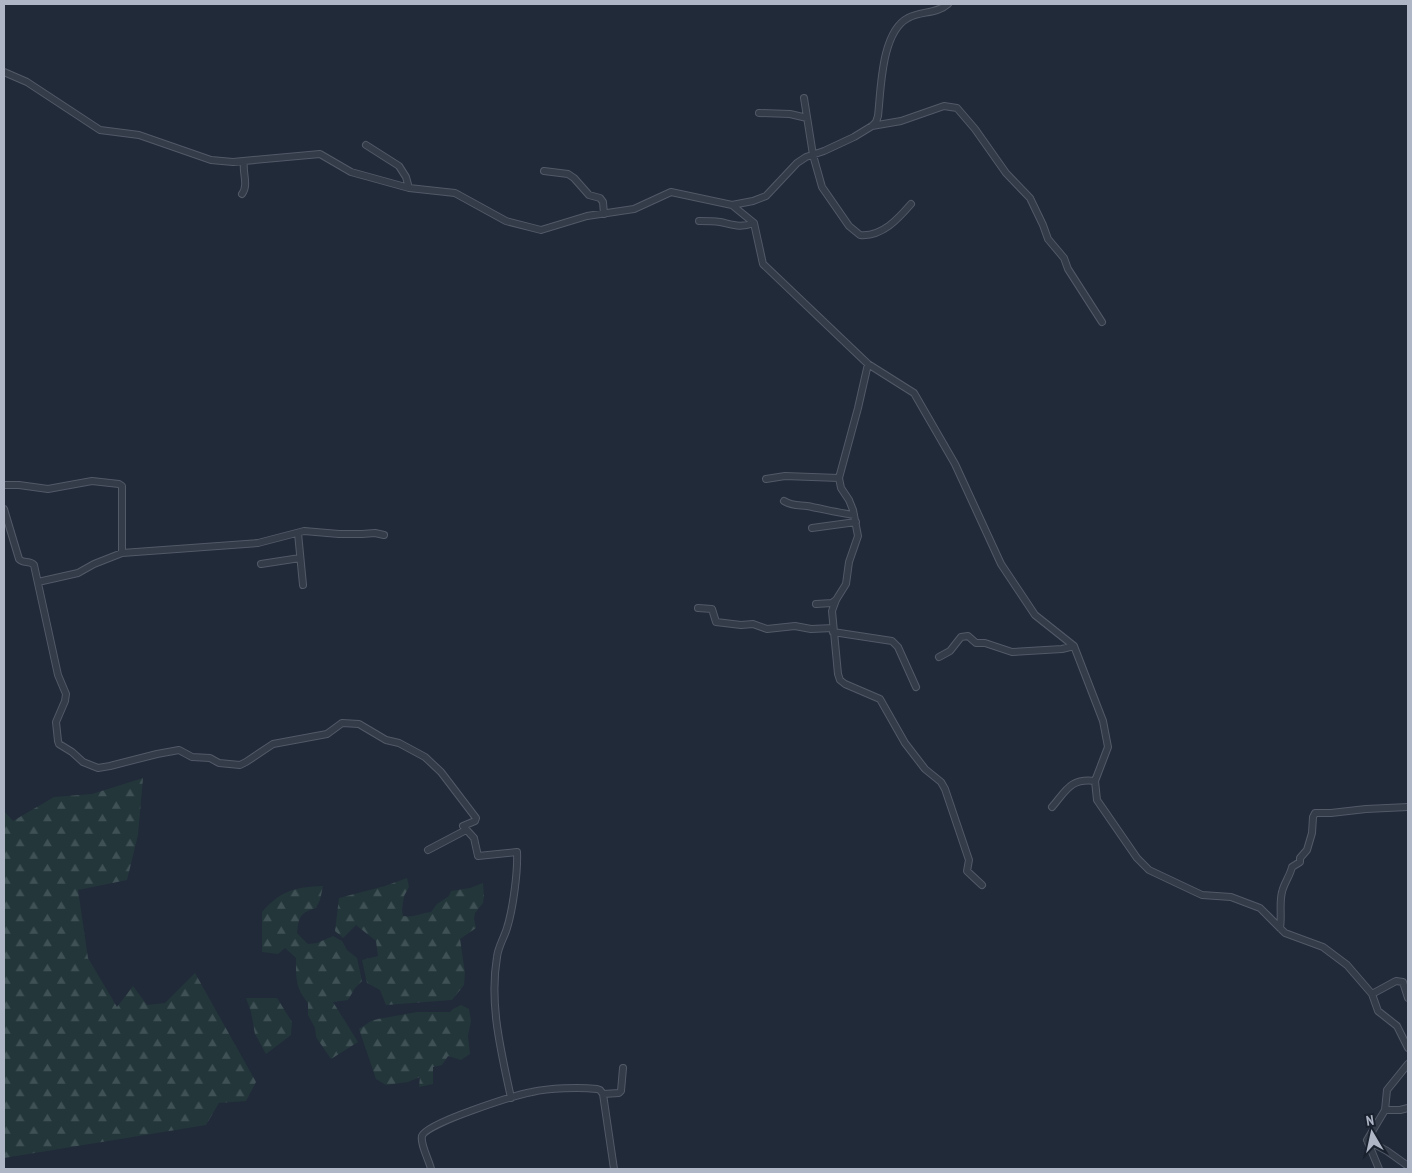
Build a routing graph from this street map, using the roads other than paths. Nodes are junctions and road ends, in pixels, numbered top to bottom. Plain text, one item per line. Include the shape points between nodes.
1 (948, 4) edge
2 (4, 72) edge
3 (804, 98) dead end
4 (759, 113) dead end
5 (807, 118) junction
6 (872, 126) junction
7 (366, 145) dead end
8 (813, 155) junction
9 (244, 162) junction
10 (544, 171) dead end
11 (409, 188) junction
12 (242, 194) dead end
13 (911, 204) dead end
14 (732, 205) junction
15 (604, 214) junction
16 (699, 221) dead end
17 (754, 223) junction
18 (1102, 322) dead end
19 (868, 364) junction
20 (839, 478) junction
21 (766, 479) dead end
22 (4, 486) edge
23 (784, 501) dead end
24 (4, 509) edge
25 (855, 519) junction
26 (812, 528) dead end
27 (298, 532) junction
28 (384, 535) dead end
29 (122, 553) junction
30 (300, 558) junction
31 (261, 564) dead end
32 (38, 582) junction
33 (303, 585) dead end
34 (836, 600) junction
35 (816, 604) dead end
36 (698, 608) dead end
37 (833, 630) junction
38 (1074, 646) junction
39 (940, 657) dead end
40 (916, 687) dead end
41 (1095, 781) junction
42 (1052, 807) dead end
43 (1408, 807) edge
44 (466, 830) junction
45 (428, 850) dead end
46 (982, 885) dead end
47 (1280, 928) junction
48 (1372, 994) junction
49 (1408, 998) edge
50 (1408, 1048) edge
51 (1408, 1064) edge
52 (623, 1068) dead end
53 (603, 1094) junction
54 (511, 1098) junction
55 (1408, 1108) edge
56 (1385, 1110) junction
57 (1367, 1140) junction
58 (1407, 1164) edge
59 (431, 1169) edge
60 (614, 1169) edge
61 (1380, 1169) edge

1 - 6 street via 909,17 895,30 882,70 878,116
2 - 9 street via 27,82 100,130 139,135 211,160
3 - 5 street
4 - 5 street
5 - 8 street
6 - 8 street
6 - 18 street via 901,121 944,106 957,108 1006,173 1030,198 1048,239 1064,258
7 - 11 street via 399,166
8 - 13 street via 825,191 849,226 860,235 871,235 889,226
8 - 14 street via 793,166 766,196
9 - 11 street via 320,154 351,172
9 - 12 street via 246,186
10 - 15 street via 571,176 589,195 600,198
11 - 15 street via 455,193 506,221 541,230
14 - 15 street via 671,192 634,209
14 - 17 street
16 - 17 street via 736,226
17 - 19 street via 763,264
19 - 20 street
19 - 38 street via 914,394 955,464 1006,572 1034,615
20 - 21 street via 784,476
20 - 25 street via 840,488 849,500
22 - 29 street via 48,489 92,481 121,485
23 - 25 street
24 - 32 street via 19,559 33,563
25 - 26 street
25 - 34 street via 858,536 846,584
27 - 28 street
27 - 29 street via 258,543
27 - 30 street
29 - 32 street via 78,573
30 - 31 street
30 - 33 street
32 - 44 street via 58,675 66,694 56,722 58,741 84,763 97,768 179,750 192,757 240,765 273,744 327,734 342,723 359,724 425,757 441,772 476,818 464,825
34 - 35 street
34 - 37 street via 832,611
36 - 37 street via 712,608 718,623 753,624 767,629 795,626
37 - 40 street via 892,641 898,647
37 - 46 street via 840,680 880,699 908,748 941,782 969,860 967,871
38 - 39 street via 1012,652 985,643 976,644 968,636 961,637 950,651
38 - 41 street via 1103,721 1108,747
41 - 42 street via 1077,782 1067,788
41 - 47 street via 1098,800 1137,858 1149,870 1202,896 1230,897 1260,908
43 - 47 street via 1315,813 1307,850 1300,862 1292,867 1281,894
44 - 45 street
44 - 54 street via 474,838 478,856 517,852 512,912 497,954 493,982 495,1015
47 - 48 street via 1285,933 1323,947 1347,965
48 - 49 street via 1400,981
48 - 50 street via 1378,1011 1397,1026
51 - 56 street via 1387,1090
52 - 53 street via 621,1091
53 - 54 street via 597,1089 576,1089 532,1092
53 - 60 street
54 - 59 street via 467,1112 425,1132 422,1139
55 - 56 street
56 - 57 street
57 - 58 street
57 - 61 street

